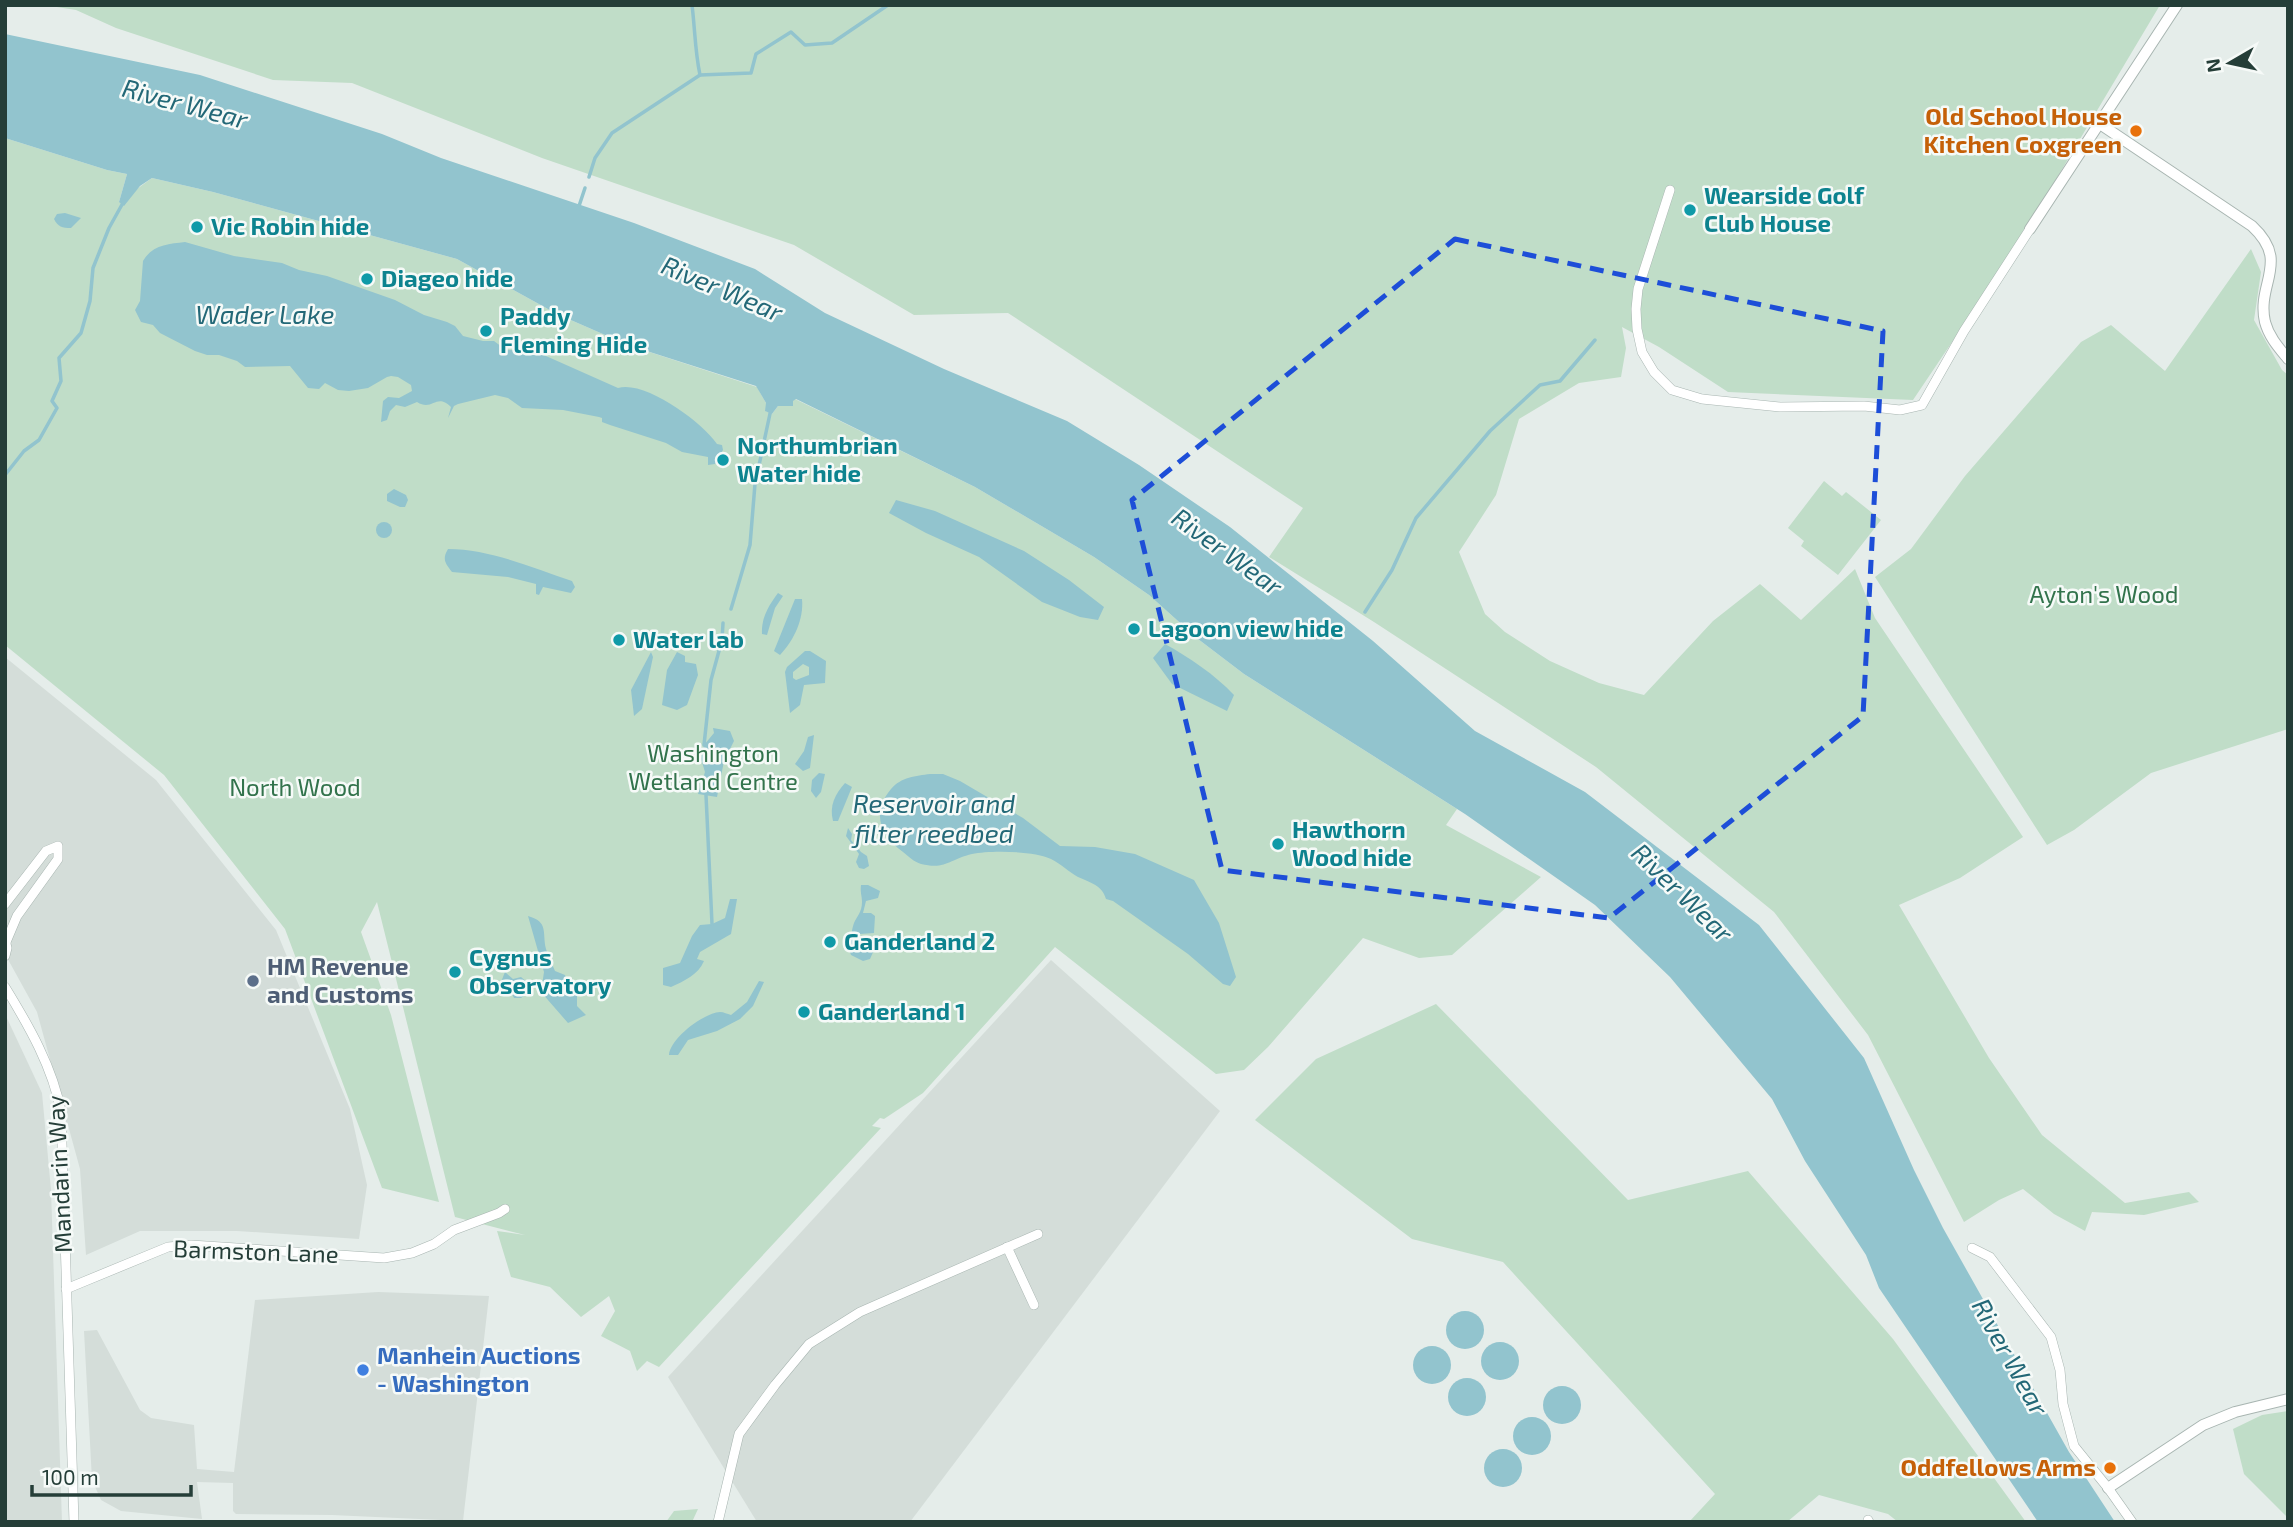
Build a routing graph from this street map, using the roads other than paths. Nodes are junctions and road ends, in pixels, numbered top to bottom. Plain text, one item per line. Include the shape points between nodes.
1 (2177, 5) edge
2 (2100, 124) junction
3 (1670, 190) dead end
4 (2030, 229) joint
5 (2288, 359) edge
6 (5, 904) edge
7 (6, 941) edge
8 (5, 956) edge
9 (5, 987) edge
10 (505, 1209) dead end
11 (1038, 1234) dead end
12 (1007, 1247) junction
13 (1972, 1248) dead end
14 (65, 1289) junction
15 (1034, 1304) dead end
16 (2288, 1399) edge
17 (2108, 1488) junction
18 (74, 1522) edge
19 (718, 1522) edge
20 (2132, 1522) edge

1 - 2 street
2 - 4 street
2 - 5 street via 2264,237 2272,262 2265,322 2270,337
3 - 4 street via 1638,289 1637,329 1642,352 1654,372 1671,390 1702,400 1780,407 1917,408
6 - 7 street via 46,851 58,846 58,859 17,916
7 - 8 street
9 - 14 street, Mandarin Way via 56,1086 63,1130
10 - 14 street, Barmston Lane via 412,1253 384,1258 168,1247
11 - 12 street
12 - 15 street
12 - 19 street via 860,1312 809,1344 738,1434
13 - 17 street via 1990,1257 2051,1337 2074,1446
14 - 18 street
16 - 17 street via 2203,1425
17 - 20 street

